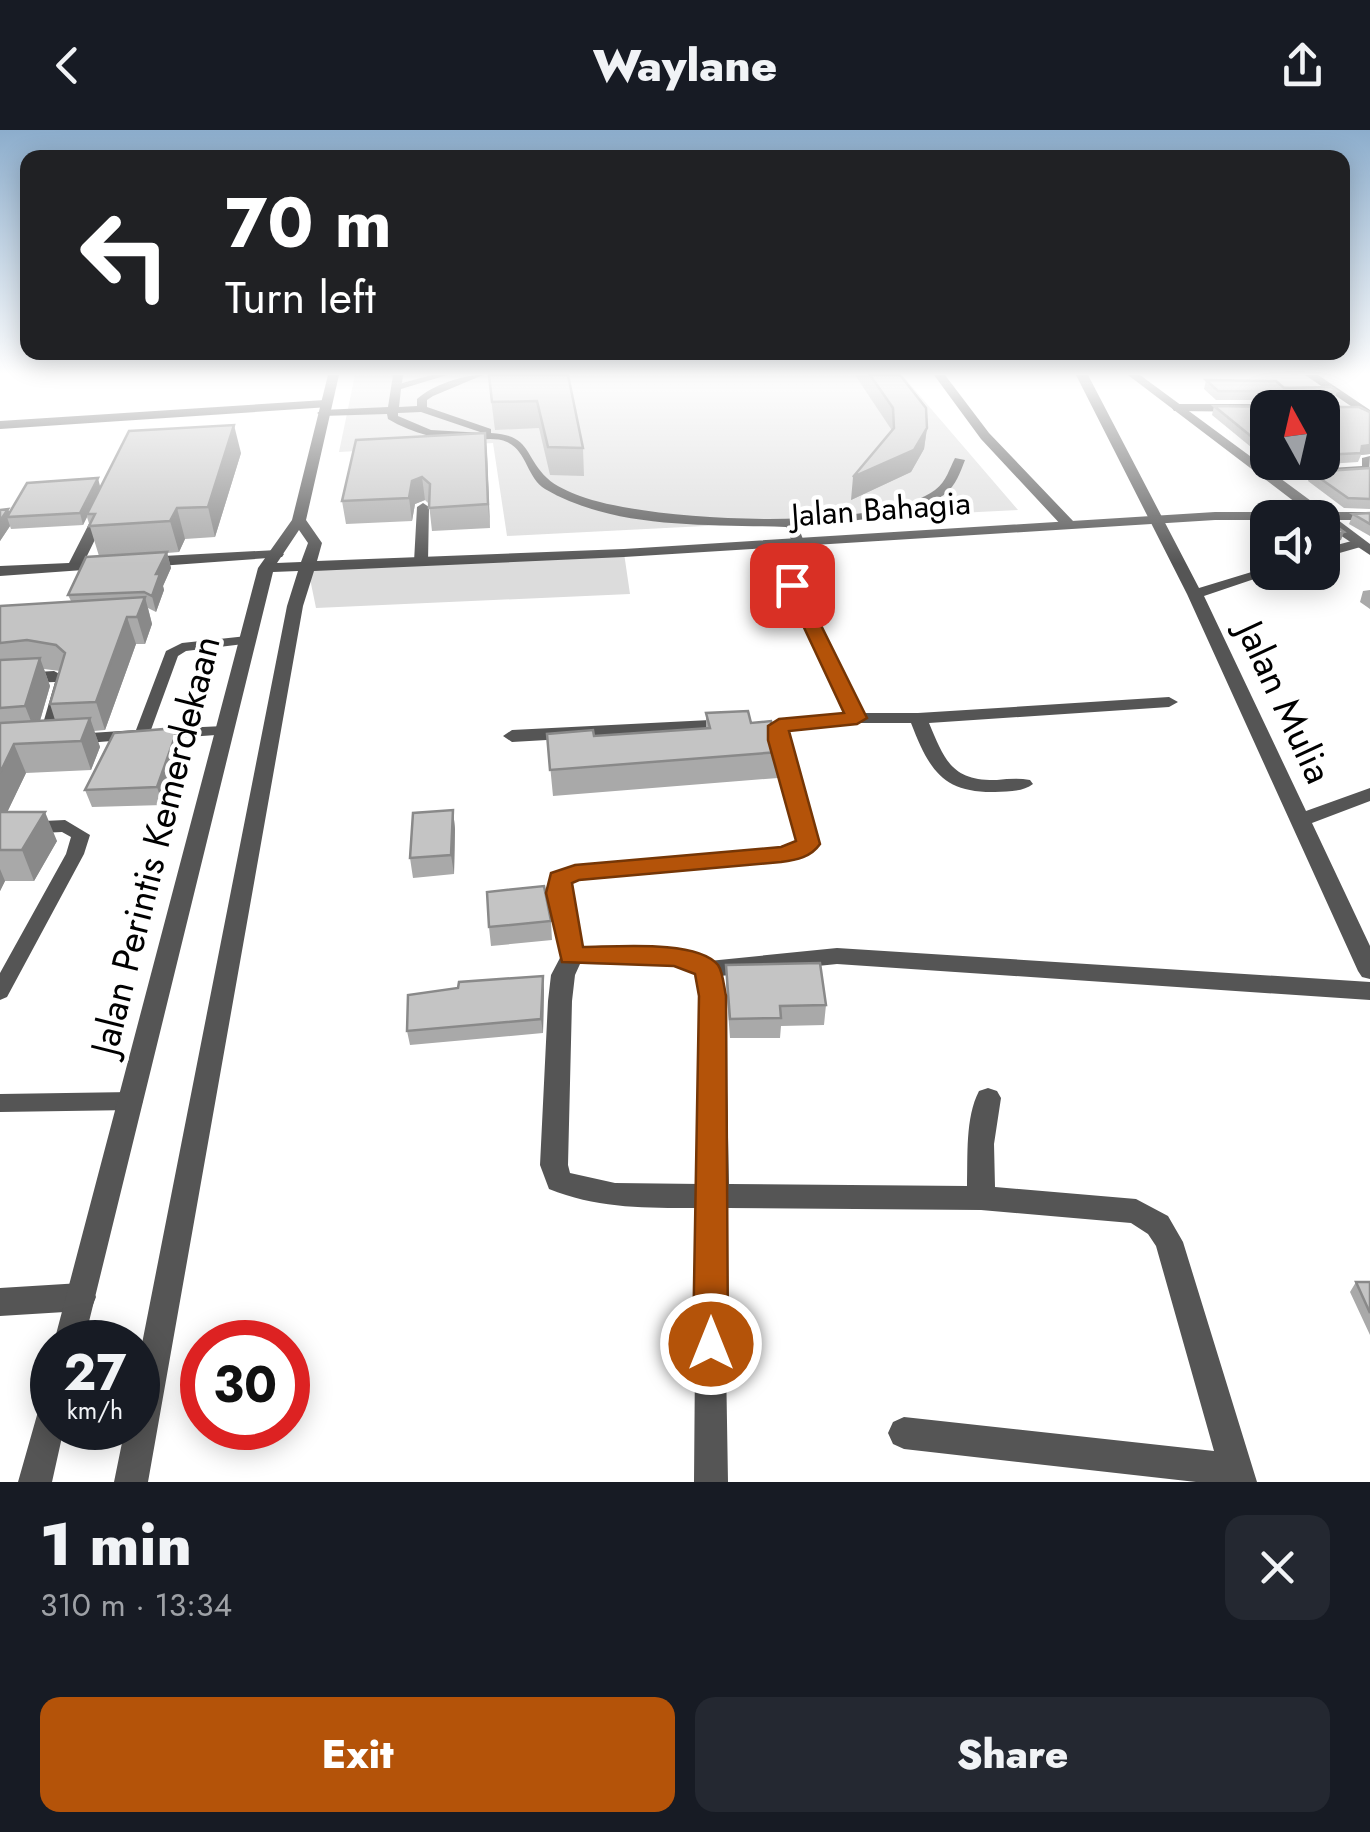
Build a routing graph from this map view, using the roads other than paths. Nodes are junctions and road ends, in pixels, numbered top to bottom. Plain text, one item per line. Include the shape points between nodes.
1 (317, 438) edge
2 (506, 438) edge
3 (987, 438) edge
4 (1113, 438) edge
5 (1218, 438) edge
6 (959, 460) dead end
7 (1370, 460) edge
8 (1250, 462) edge
9 (1340, 472) edge
10 (1273, 480) edge
11 (109, 496) edge
12 (1299, 500) edge
13 (422, 506) dead end
14 (1340, 516) edge
15 (1370, 516) edge
16 (1250, 518) edge
17 (299, 520) junction
18 (1154, 520) junction
19 (791, 523) junction
20 (1069, 525) junction
21 (1340, 530) edge
22 (798, 542) junction
23 (1364, 547) edge
24 (271, 561) junction
25 (421, 562) junction
26 (307, 564) junction
27 (74, 567) junction
28 (0, 571) edge
29 (1250, 577) edge
30 (792, 585) dead end
31 (1195, 594) junction
32 (247, 640) junction
33 (0, 678) edge
34 (1169, 702) dead end
35 (857, 718) junction
36 (918, 718) junction
37 (779, 726) junction
38 (224, 731) junction
39 (142, 735) junction
40 (512, 736) dead end
41 (1023, 784) dead end
42 (1370, 794) edge
43 (1302, 820) junction
44 (0, 829) edge
45 (572, 956) junction
46 (707, 969) junction
47 (1370, 971) edge
48 (1370, 991) edge
49 (0, 992) edge
50 (988, 1098) dead end
51 (132, 1101) junction
52 (0, 1103) edge
53 (714, 1196) junction
54 (981, 1198) junction
55 (80, 1297) junction
56 (0, 1302) edge
57 (75, 1320) edge
58 (904, 1434) dead end
59 (43, 1450) edge
60 (1238, 1476) edge
61 (35, 1482) edge
62 (131, 1482) edge
63 (712, 1482) edge

1 - 17 street, Jalan Perintis Kemerdekaan
2 - 19 lane via 520,444 543,483 566,494 682,520
3 - 20 street
4 - 18 street, Jalan Mulia
5 - 8 street
6 - 19 lane via 950,483 934,496 871,513
7 - 9 street via 1369,470
10 - 12 street
11 - 27 street
13 - 25 lane
14 - 15 street, Jalan Bahagia
16 - 18 street, Jalan Bahagia
17 - 24 street, Jalan Perintis Kemerdekaan
17 - 26 street via 315,542
18 - 20 street, Jalan Bahagia
18 - 31 street, Jalan Mulia
19 - 22 lane
20 - 22 street, Jalan Bahagia
21 - 23 street
22 - 25 street, Jalan Bahagia
24 - 26 street, Jalan Bahagia
24 - 27 street, Jalan Bahagia
24 - 32 street, Jalan Perintis Kemerdekaan
25 - 26 street, Jalan Bahagia
26 - 62 street
27 - 28 street, Jalan Bahagia
29 - 31 street
30 - 35 street
31 - 43 street, Jalan Mulia
32 - 38 street, Jalan Perintis Kemerdekaan
32 - 39 lane via 170,654
33 - 39 lane via 63,680 38,742
34 - 36 street
35 - 36 street
35 - 37 street
36 - 41 street via 939,766 956,780 974,788
37 - 40 street
37 - 45 street via 808,844 796,852 575,872 560,879
38 - 39 lane
38 - 51 street, Jalan Perintis Kemerdekaan
42 - 43 street
43 - 47 street, Jalan Mulia
44 - 49 lane via 65,826 81,835
45 - 46 street via 677,957
45 - 53 street via 560,1001 554,1165 559,1181 610,1194
46 - 48 street via 837,956
46 - 53 street via 713,996
50 - 54 street
51 - 52 lane
51 - 55 street, Jalan Perintis Kemerdekaan
53 - 54 street
53 - 63 street
54 - 60 street via 1136,1211 1158,1225 1169,1242
55 - 56 street
55 - 57 street, Jalan Perintis Kemerdekaan
58 - 60 street
59 - 61 street

